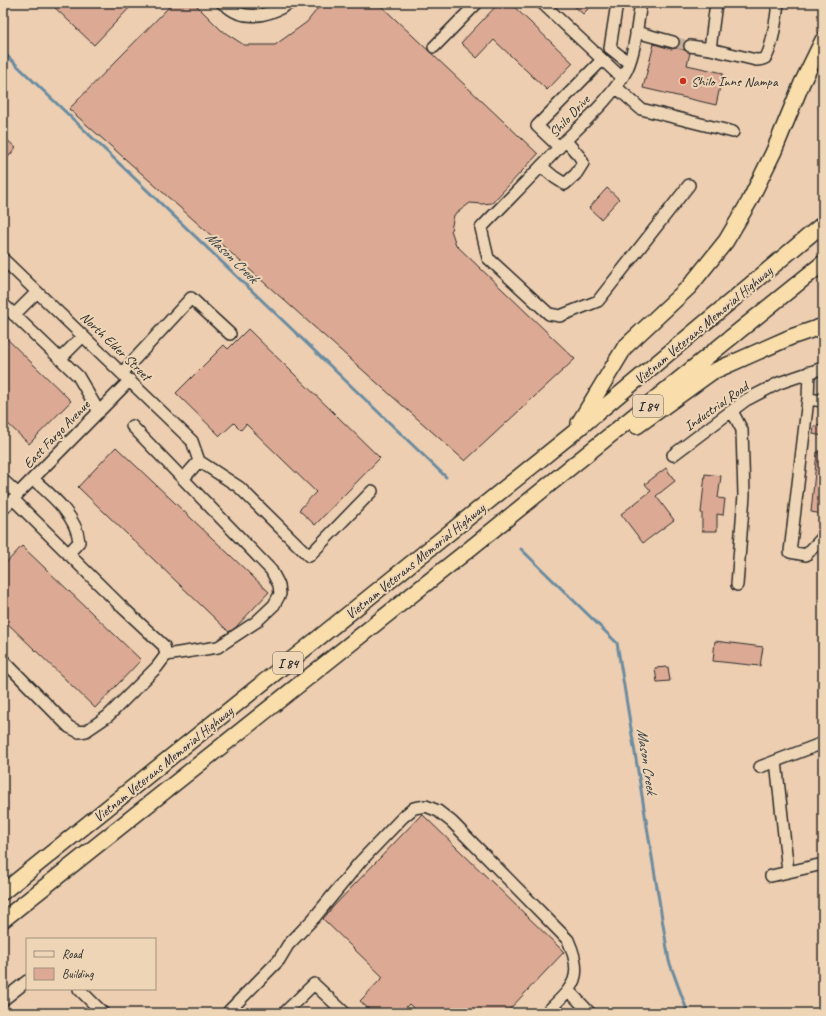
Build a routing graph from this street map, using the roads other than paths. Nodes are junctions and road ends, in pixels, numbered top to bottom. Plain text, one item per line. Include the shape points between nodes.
1 (222, 3) edge
2 (290, 3) edge
3 (477, 3) edge
4 (542, 3) edge
5 (617, 3) edge
6 (641, 3) edge
7 (716, 3) edge
8 (778, 3) edge
9 (636, 32) junction
10 (823, 40) edge
11 (673, 42) tunnel mouth
12 (690, 46) tunnel mouth
13 (434, 47) dead end
14 (710, 49) junction
15 (602, 60) junction
16 (629, 63) junction
17 (619, 83) junction
18 (733, 132) dead end
19 (563, 144) junction
20 (541, 166) junction
21 (689, 185) dead end
22 (823, 224) edge
23 (3, 259) edge
24 (823, 263) edge
25 (37, 292) junction
26 (3, 304) edge
27 (14, 315) junction
28 (823, 326) edge
29 (230, 334) dead end
30 (83, 336) junction
31 (60, 359) junction
32 (823, 368) edge
33 (809, 372) junction
34 (126, 376) junction
35 (818, 398) edge
36 (732, 411) junction
37 (99, 412) junction
38 (132, 426) dead end
39 (572, 434) junction
40 (673, 455) dead end
41 (199, 461) junction
42 (33, 479) junction
43 (183, 479) junction
44 (3, 480) edge
45 (372, 490) dead end
46 (15, 497) junction
47 (3, 509) edge
48 (823, 537) edge
49 (472, 547) junction
50 (68, 554) junction
51 (737, 585) dead end
52 (166, 655) junction
53 (3, 660) edge
54 (823, 743) edge
55 (776, 761) junction
56 (760, 767) dead end
57 (823, 864) edge
58 (788, 872) junction
59 (770, 876) dead end
60 (3, 892) edge
61 (3, 920) edge
62 (26, 982) edge
63 (81, 990) edge
64 (569, 991) junction
65 (3, 1000) edge
66 (104, 1013) edge
67 (231, 1013) edge
68 (284, 1013) edge
69 (345, 1013) edge
70 (546, 1013) edge
71 (590, 1013) edge

1 - 2 street via 239,14 258,16 276,11
3 - 13 street
4 - 15 street
5 - 16 street via 610,48
6 - 9 street, Shilo Drive
7 - 14 street
8 - 14 street via 769,51 763,59 756,60
9 - 11 street
9 - 16 street, Shilo Drive
10 - 39 highway via 750,202 726,241 689,287 625,347
12 - 14 street
15 - 17 street
15 - 19 street via 537,126
16 - 17 street, Shilo Drive
17 - 18 street via 641,109
17 - 19 street, Shilo Drive
19 - 20 street, Shilo Drive
19 - 20 street via 580,157 582,163 576,174 565,184
20 - 21 street, Shilo Drive via 481,228 488,258 549,314 560,316 598,301
22 - 39 highway, Vietnam Veterans Memorial Highway / I 84
23 - 25 street, North Elder Street
24 - 49 highway, Vietnam Veterans Memorial Highway / I 84
25 - 27 street
25 - 30 street, North Elder Street
26 - 27 street
27 - 31 street
28 - 49 highway via 791,336 712,372
29 - 34 street, East Fargo Avenue via 191,298
30 - 31 street
30 - 34 street, North Elder Street
31 - 37 street via 78,376
32 - 33 street, Industrial Road
33 - 35 street
33 - 36 street, Industrial Road via 779,383 746,400
34 - 37 street, East Fargo Avenue
34 - 41 street, North Elder Street via 192,441
35 - 48 street via 790,552 806,555
36 - 40 street, Industrial Road
36 - 51 street via 742,430 744,495
37 - 42 street, East Fargo Avenue
38 - 43 street
39 - 60 highway, Vietnam Veterans Memorial Highway / I 84
41 - 43 street
41 - 45 street via 240,487 309,556
42 - 46 street, East Fargo Avenue
42 - 50 street via 58,502 76,527 79,542
43 - 52 street via 271,570 279,585 280,594 274,605 256,622 218,647
44 - 46 street
46 - 47 street, East Fargo Avenue
46 - 50 street
49 - 61 highway, Vietnam Veterans Memorial Highway / I 84
50 - 52 street via 164,646
52 - 53 street via 157,668 108,716 86,731 79,732 69,727
54 - 55 street
55 - 56 street
55 - 58 street
57 - 58 street
58 - 59 street
62 - 65 street
63 - 66 street
64 - 67 street via 576,976 575,955 568,940 452,822 438,811 426,806 414,808 403,817 360,862 288,945 279,960 229,1011
64 - 70 street
64 - 71 street
68 - 69 street via 314,984

